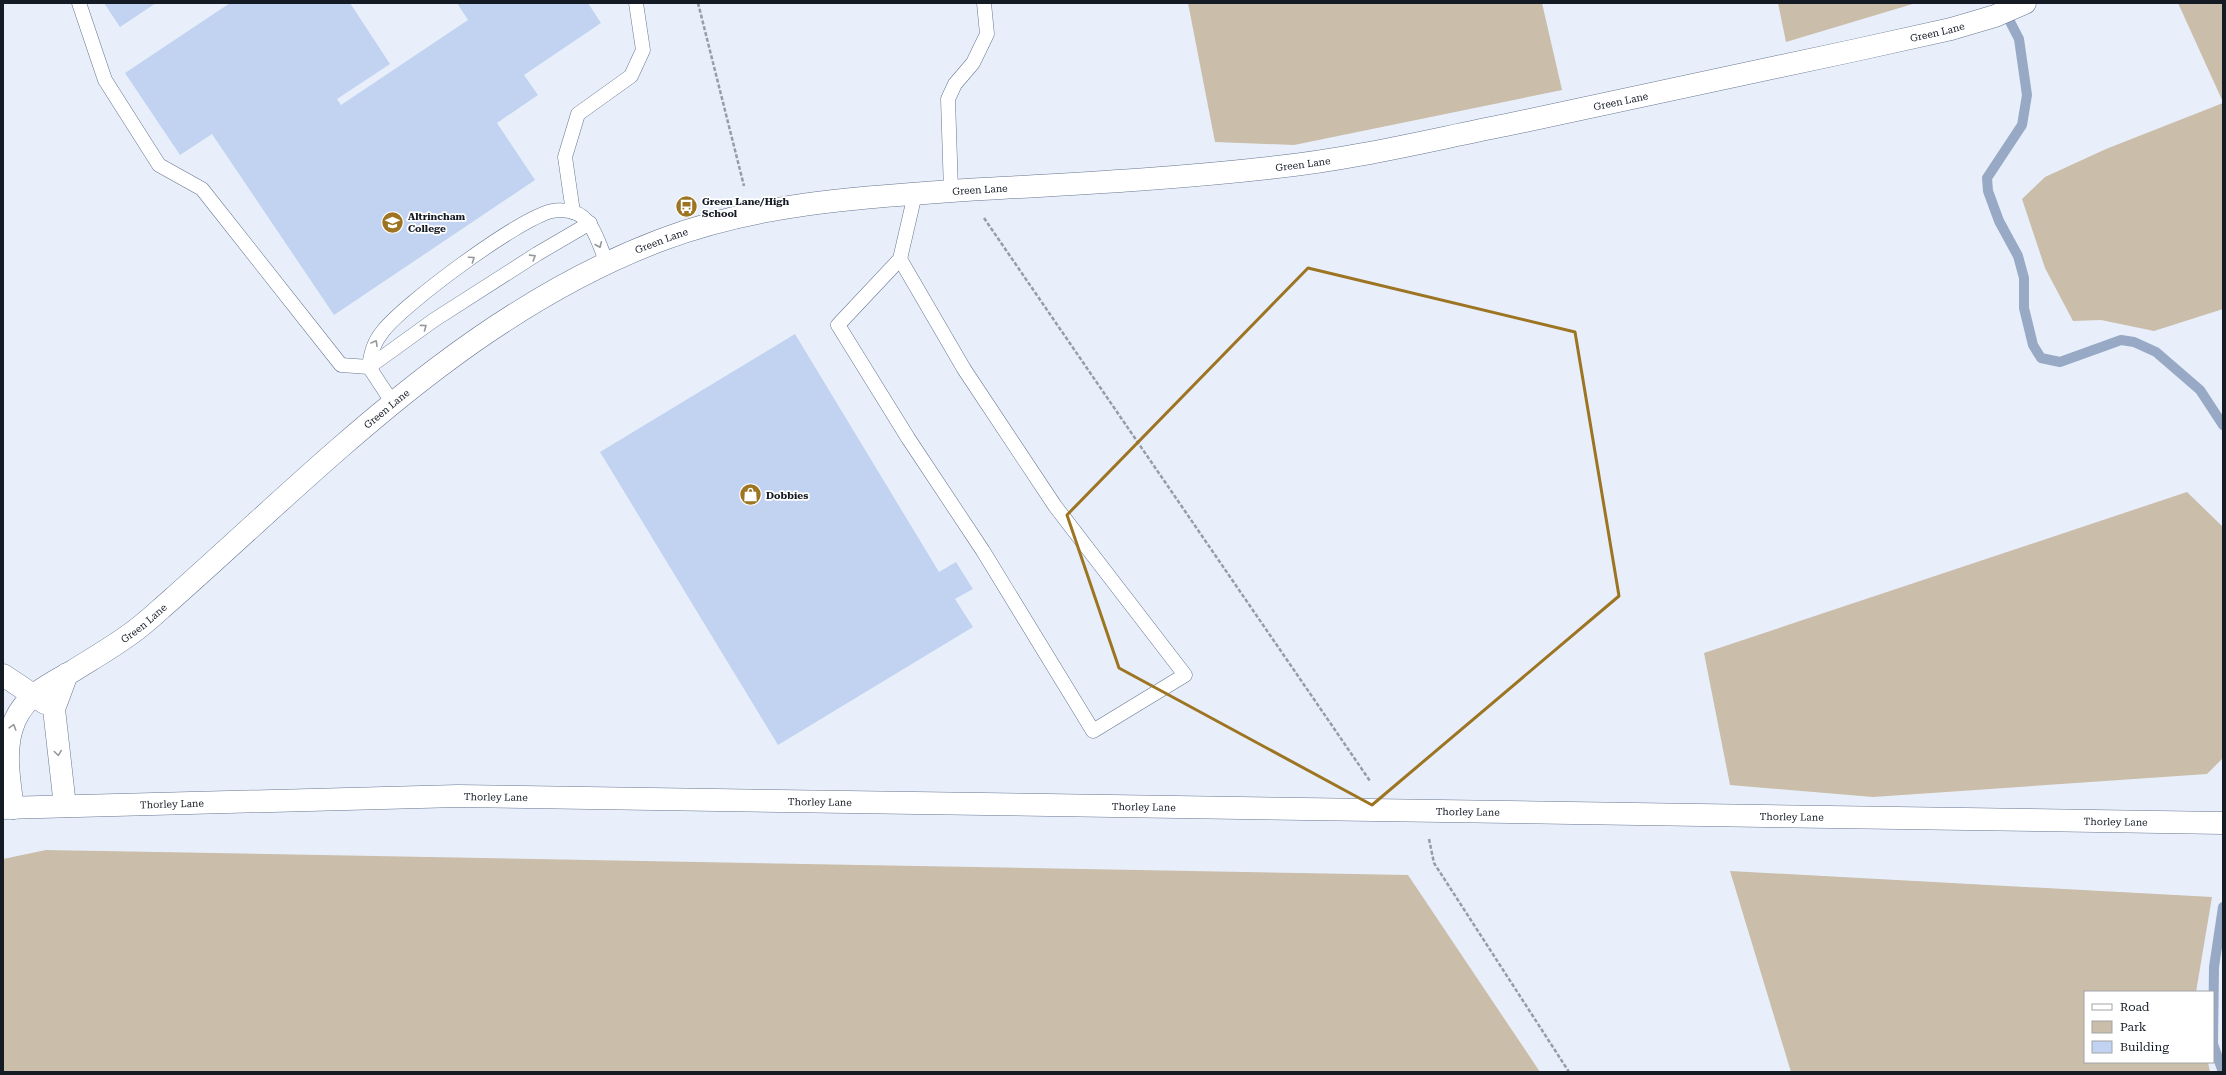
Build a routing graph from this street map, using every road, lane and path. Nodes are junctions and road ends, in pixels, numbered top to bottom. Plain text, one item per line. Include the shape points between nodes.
1 (79, 3) edge
2 (636, 3) edge
3 (698, 3) edge
4 (984, 3) edge
5 (2022, 4) edge
6 (958, 191) junction
7 (915, 194) junction
8 (573, 212) junction
9 (751, 213) junction
10 (590, 223) junction
11 (900, 259) junction
12 (607, 263) junction
13 (369, 367) junction
14 (392, 402) junction
15 (67, 674) junction
16 (3, 675) edge
17 (33, 696) junction
18 (54, 709) junction
19 (65, 806) junction
20 (8, 808) edge
21 (1391, 811) junction
22 (1423, 812) junction
23 (2223, 823) edge
24 (1569, 1072) edge

1 - 13 lane via 105,80 159,165 202,189 341,365
2 - 8 lane via 643,50 631,76 578,114 565,157
3 - 9 path
4 - 6 lane via 987,34 973,63 955,84 948,99
5 - 6 street, Green Lane via 1951,30 1326,160 1224,172
6 - 7 street, Green Lane
6 - 21 path
7 - 9 street, Green Lane via 860,198
7 - 11 lane
8 - 10 lane
13 -> 8 lane via 372,347 384,330 428,290 526,223 552,211
9 - 12 street, Green Lane via 700,226
10 -> 12 lane
13 -> 10 lane via 434,320
11 - 11 lane via 964,369 1055,506 1185,676 1093,731 983,551 908,438 838,325
12 - 14 street, Green Lane via 565,284 490,328
13 - 14 lane
14 - 15 street, Green Lane via 134,633
15 - 17 street, Green Lane via 49,682
15 - 18 street
16 - 17 street
17 - 18 street
20 -> 17 street, Green Lane via 9,744 13,724 19,712
18 -> 19 street
19 - 20 street, Thorley Lane
19 - 21 street, Thorley Lane via 458,796
21 - 22 street, Thorley Lane
22 - 23 street, Thorley Lane
22 - 24 path via 1434,863

